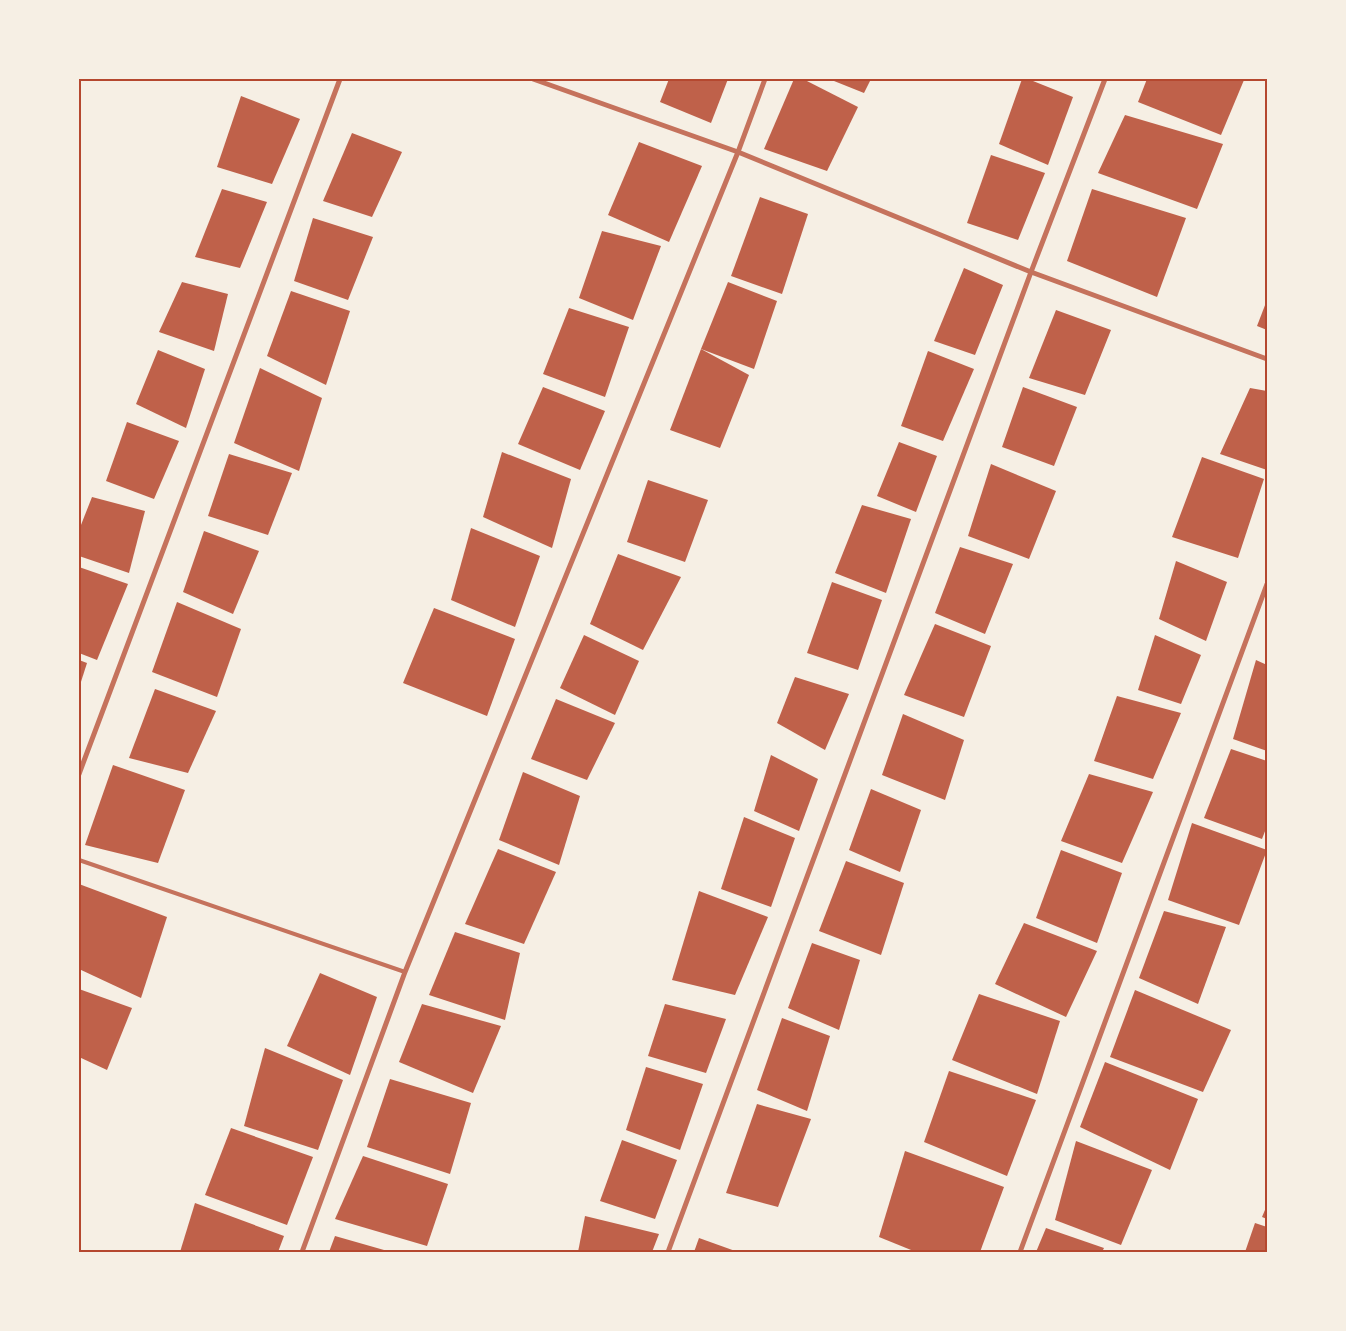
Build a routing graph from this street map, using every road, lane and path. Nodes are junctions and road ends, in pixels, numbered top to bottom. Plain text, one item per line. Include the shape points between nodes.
1 (340, 79) edge
2 (533, 79) edge
3 (765, 79) edge
4 (1105, 79) edge
5 (738, 152) junction
6 (1032, 272) junction
7 (1267, 359) edge
8 (1267, 584) edge
9 (79, 774) edge
10 (79, 860) edge
11 (405, 972) junction
12 (302, 1252) edge
13 (668, 1252) edge
14 (1020, 1252) edge

1 - 9 street
2 - 5 street
3 - 5 street
4 - 6 street
5 - 6 street
5 - 11 street
6 - 7 street
6 - 13 street
8 - 14 street
10 - 11 lane
11 - 12 street

